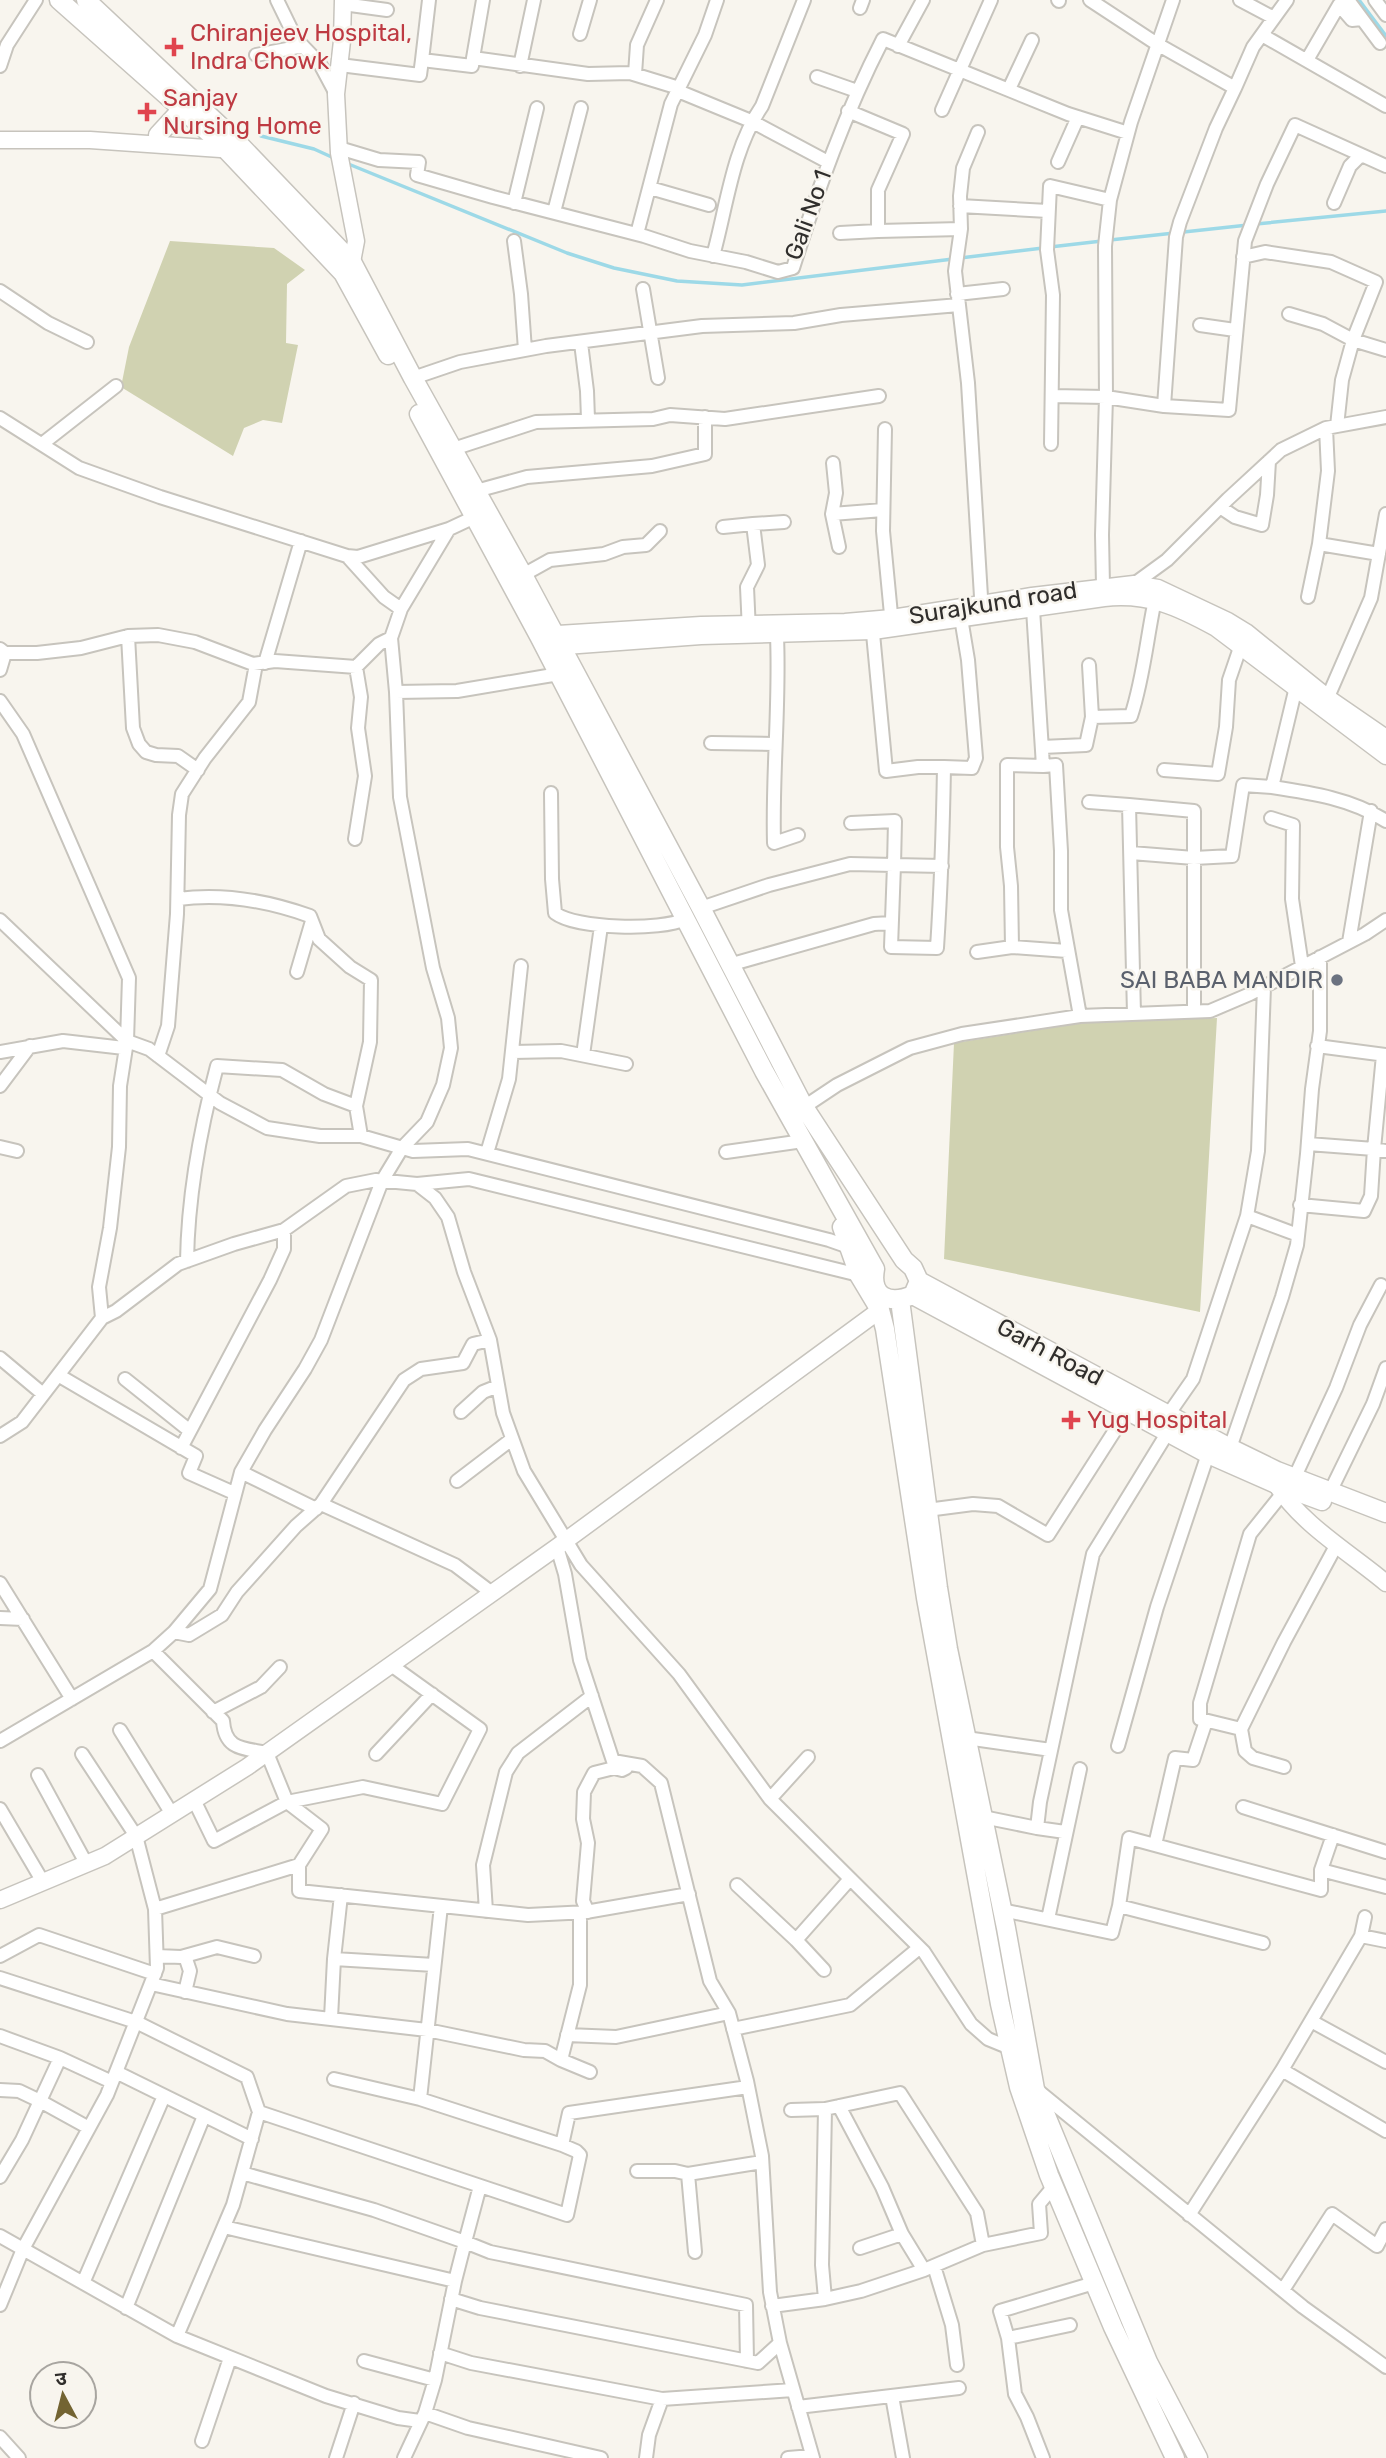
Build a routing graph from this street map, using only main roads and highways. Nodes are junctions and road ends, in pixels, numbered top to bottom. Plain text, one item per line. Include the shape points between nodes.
1 (59, 0) edge
2 (86, 0) edge
3 (182, 110) junction
4 (158, 135) road end
5 (231, 145) junction
6 (348, 267) junction
7 (481, 514) junction
8 (550, 641) junction
9 (702, 910) junction
10 (686, 920) junction
11 (797, 1112) junction
12 (842, 1208) junction
13 (911, 1286) junction
14 (1077, 1374) junction
15 (1168, 1424) junction
16 (1284, 1483) junction
17 (1386, 1513) edge
18 (1386, 1525) edge
19 (932, 1596) junction
20 (959, 1739) junction
21 (1017, 2046) junction
22 (1027, 2088) junction
23 (1107, 2262) junction
24 (1091, 2276) junction
25 (1175, 2458) edge
26 (1198, 2458) edge

1 - 3 main road
2 - 5 main road
3 - 4 main road
3 - 5 main road
5 - 6 main road
6 - 7 main road
6 - 7 main road via 476,491
7 - 8 main road
7 - 8 main road via 523,575
8 - 9 main road
8 - 10 main road via 559,674
9 - 10 main road
9 - 11 main road
10 - 11 main road
11 - 12 main road via 803,1141
11 - 13 main road via 904,1260
12 - 13 main road, Garh Road via 875,1269 877,1291 886,1299
12 - 19 main road via 840,1221 849,1247 885,1329
13 - 14 main road, Garh Road
13 - 19 main road
14 - 15 main road, Garh Road
14 - 15 main road, Garh Road via 1128,1410
15 - 16 main road, Garh Road via 1230,1448
15 - 16 main road, Garh Road via 1208,1454
16 - 17 main road, Garh Road via 1330,1492
16 - 18 main road, Garh Road
19 - 20 main road
20 - 21 main road
20 - 21 main road via 983,1817 1002,1910
21 - 22 main road
22 - 23 main road
22 - 24 main road via 1054,2186
23 - 24 main road
23 - 26 main road via 1148,2362
24 - 25 main road

